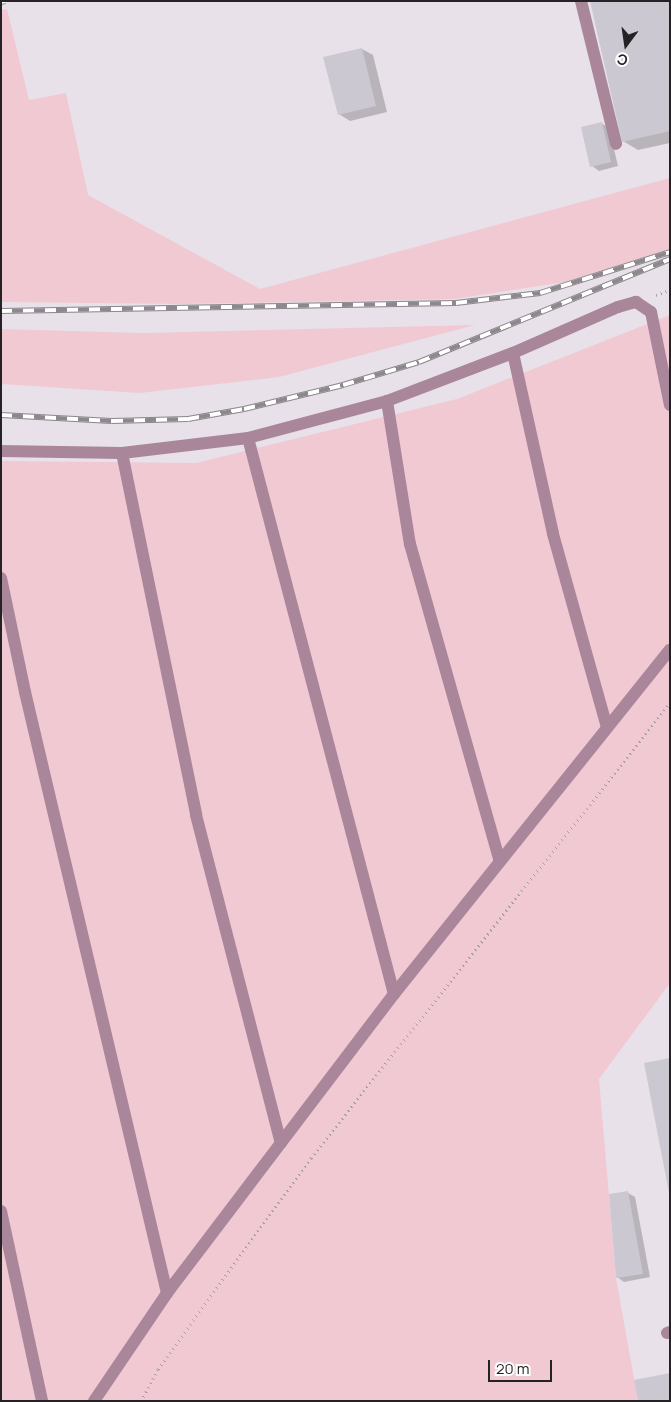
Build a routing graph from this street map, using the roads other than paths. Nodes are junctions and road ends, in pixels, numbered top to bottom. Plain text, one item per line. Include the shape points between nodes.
1 (581, 1) edge
2 (616, 144) dead end
3 (513, 353) junction
4 (387, 401) junction
5 (670, 405) edge
6 (248, 438) junction
7 (1, 451) edge
8 (122, 453) junction
9 (1, 578) edge
10 (670, 650) edge
11 (607, 728) junction
12 (500, 861) junction
13 (394, 994) junction
14 (281, 1143) junction
15 (1, 1211) edge
16 (167, 1293) junction
17 (42, 1401) edge
18 (94, 1401) edge

1 - 2 lane
3 - 4 lane
3 - 5 lane via 636,302 650,312
3 - 11 lane via 553,534
4 - 6 lane
4 - 12 lane via 410,544
6 - 8 lane
6 - 13 lane
7 - 8 lane
8 - 14 lane via 196,815
9 - 16 lane
10 - 11 lane
11 - 12 lane
12 - 13 lane
13 - 14 lane
14 - 16 lane
15 - 17 lane
16 - 18 lane

